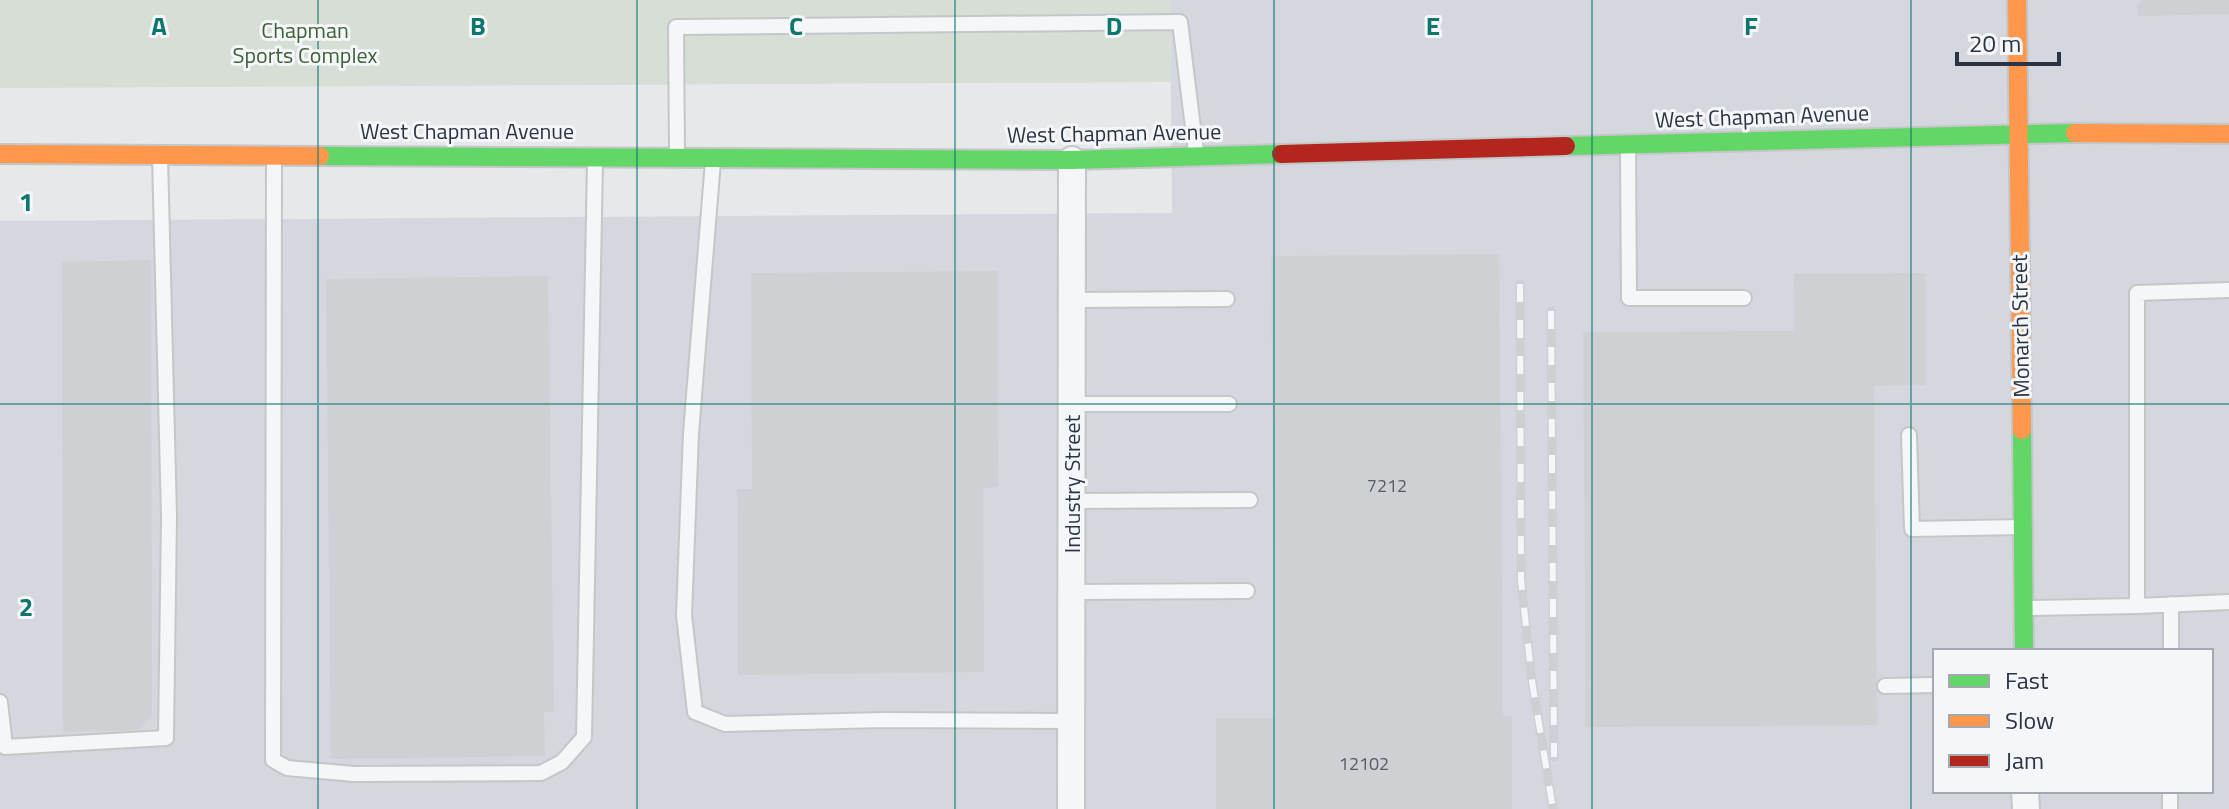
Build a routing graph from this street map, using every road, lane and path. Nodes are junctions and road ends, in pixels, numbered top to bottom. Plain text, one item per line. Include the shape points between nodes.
1 (2017, 0) edge
2 (2018, 133) junction
3 (2229, 134) edge
4 (1628, 144) junction
5 (0, 154) edge
6 (160, 154) junction
7 (274, 155) junction
8 (595, 156) junction
9 (677, 156) junction
10 (713, 156) junction
11 (1197, 156) junction
12 (1072, 160) junction
13 (2229, 290) edge
14 (1744, 298) dead end
15 (1227, 299) dead end
16 (1072, 300) junction
17 (1072, 404) junction
18 (1229, 404) dead end
19 (1909, 435) dead end
20 (1250, 500) dead end
21 (1071, 501) junction
22 (2022, 527) junction
23 (1247, 591) dead end
24 (1071, 592) junction
25 (2229, 602) edge
26 (2171, 604) junction
27 (2137, 606) junction
28 (2023, 608) junction
29 (2024, 649) edge
30 (2171, 649) edge
31 (1933, 685) edge
32 (1885, 686) dead end
33 (0, 702) edge
34 (1071, 721) junction
35 (1071, 809) edge

1 - 2 main road, Monarch Street
2 - 3 main road, West Chapman Avenue
2 - 4 main road, West Chapman Avenue
2 - 22 main road, Monarch Street
4 - 11 main road, West Chapman Avenue
4 - 14 lane via 1629,298
5 - 6 main road, West Chapman Avenue
6 - 7 main road, West Chapman Avenue
6 - 33 lane via 169,516 166,738 5,747
7 - 8 main road, West Chapman Avenue
7 - 8 lane via 273,760 287,768 354,774 541,773 562,762 584,737
8 - 9 main road, West Chapman Avenue
9 - 10 main road, West Chapman Avenue
9 - 11 lane via 676,27 1180,22
10 - 12 main road, West Chapman Avenue
10 - 34 lane via 691,433 684,615 695,712 725,724
11 - 12 main road, West Chapman Avenue
12 - 16 street, Industry Street
13 - 27 lane via 2137,293
15 - 16 lane
16 - 17 street, Industry Street
17 - 18 lane
17 - 21 street, Industry Street
19 - 22 lane via 1912,529
20 - 21 lane
21 - 24 street, Industry Street
22 - 28 main road, Monarch Street
23 - 24 lane
24 - 34 street, Industry Street
25 - 26 lane
26 - 27 lane
26 - 30 lane
27 - 28 lane
28 - 29 main road, Monarch Street
31 - 32 lane
34 - 35 street, Industry Street

